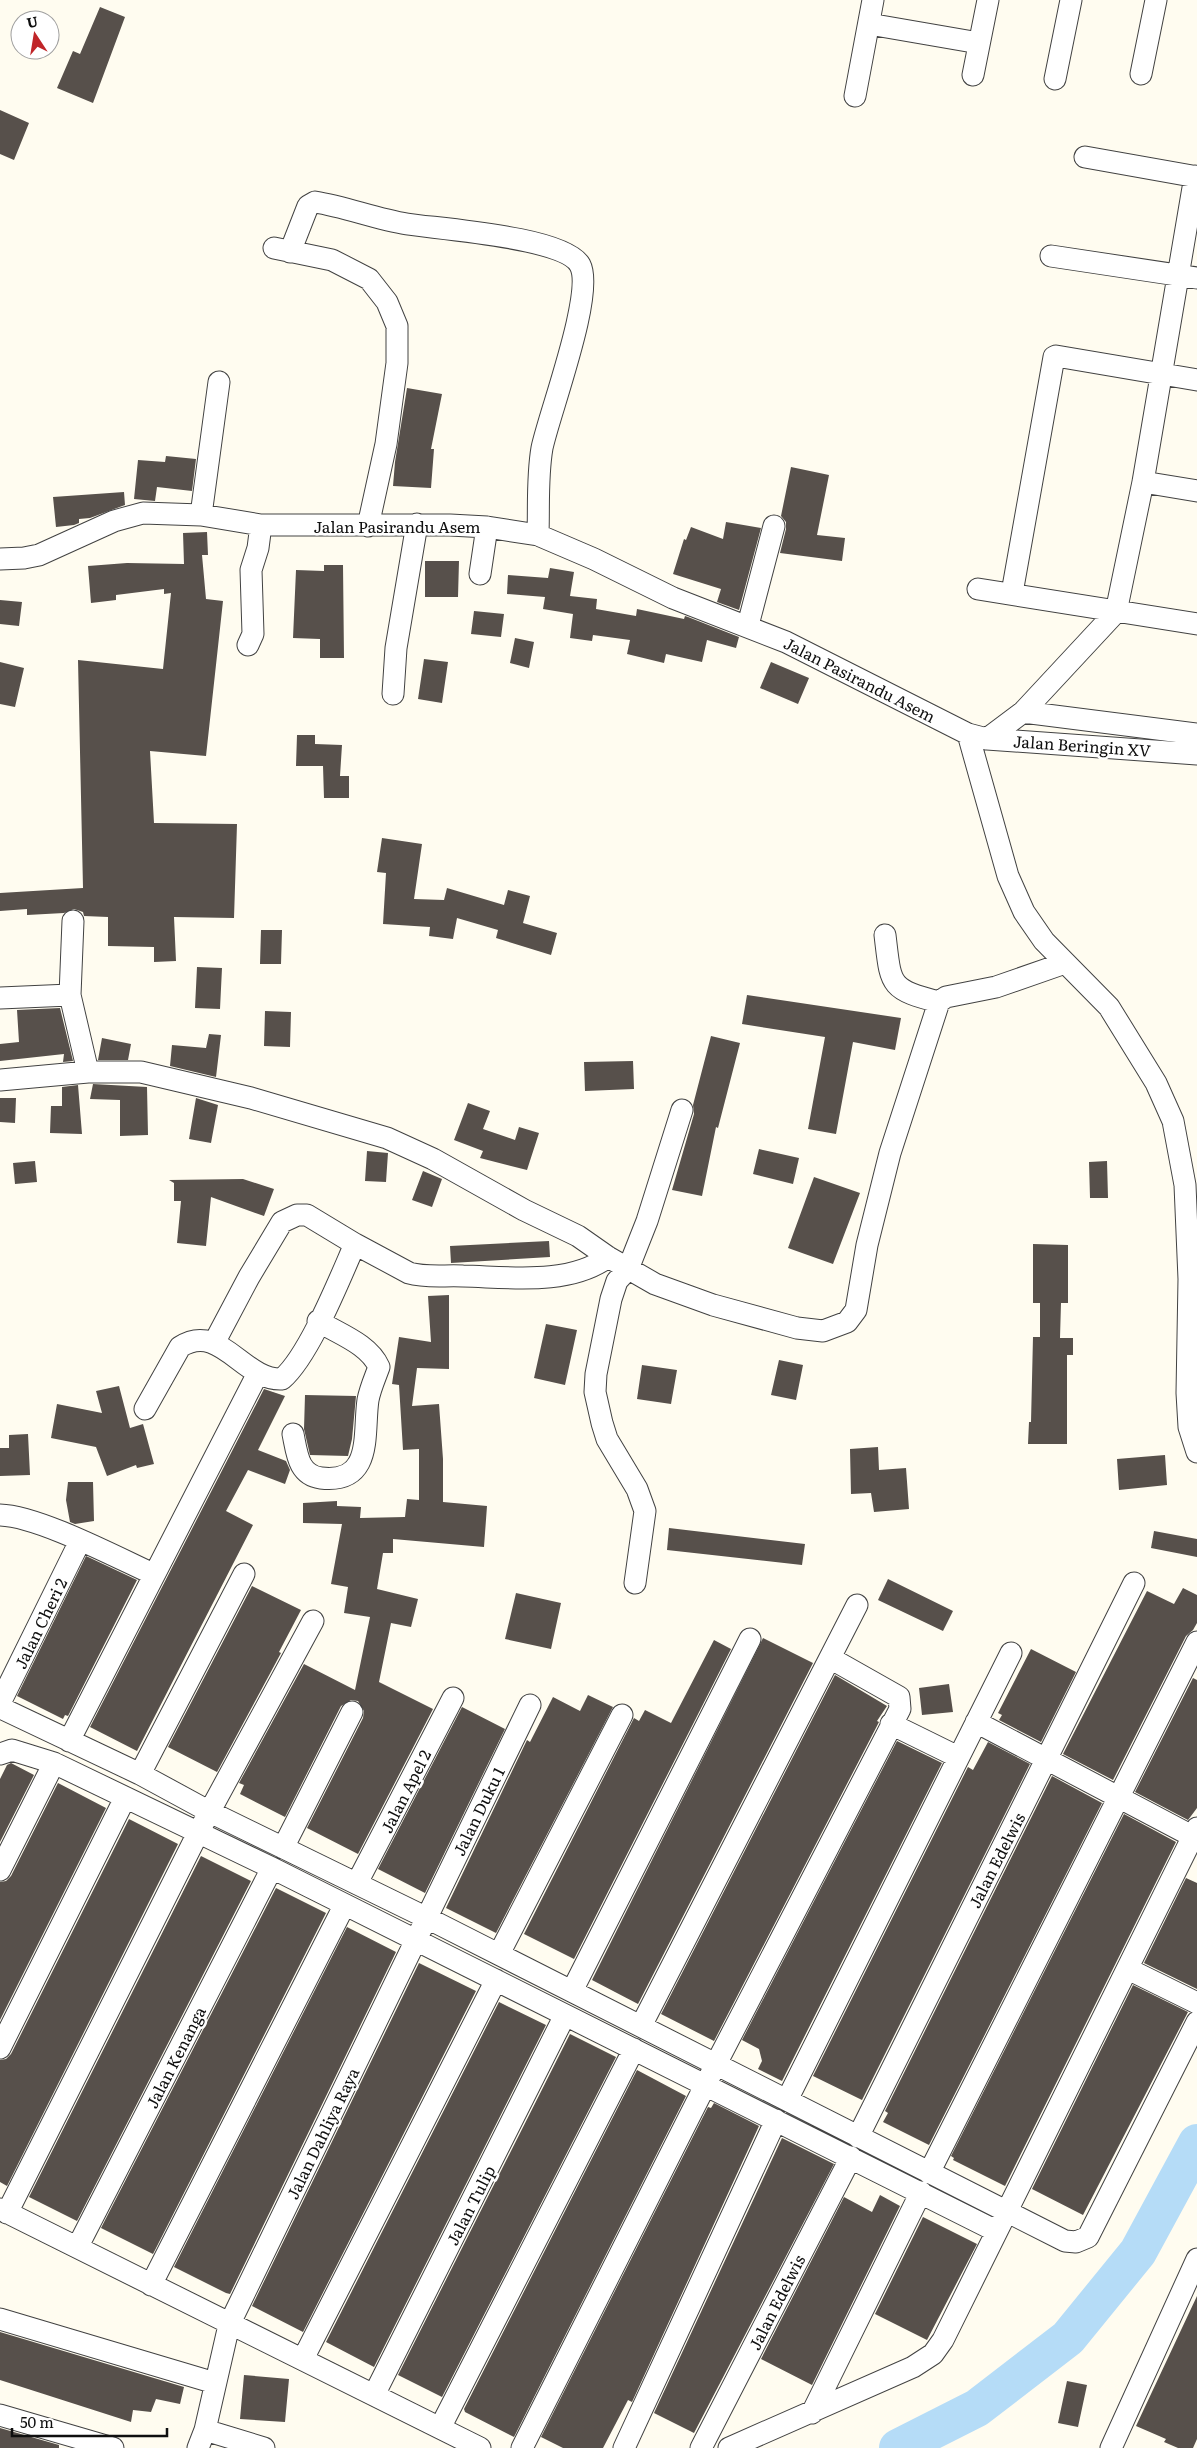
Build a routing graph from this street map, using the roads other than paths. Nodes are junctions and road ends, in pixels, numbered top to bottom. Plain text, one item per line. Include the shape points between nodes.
1 (873, 0) edge
2 (988, 0) edge
3 (1071, 0) edge
4 (1156, 0) edge
5 (869, 24) junction
6 (980, 43) junction
7 (1141, 74) dead end
8 (973, 75) dead end
9 (1055, 79) dead end
10 (855, 96) dead end
11 (1085, 157) dead end
12 (1196, 176) edge
13 (1051, 256) dead end
14 (1188, 277) edge
15 (1161, 374) junction
16 (1197, 380) edge
17 (219, 382) dead end
18 (1142, 482) junction
19 (1197, 491) edge
20 (201, 515) junction
21 (417, 524) junction
22 (261, 525) junction
23 (368, 526) junction
24 (774, 526) dead end
25 (487, 527) junction
26 (538, 535) junction
27 (0, 559) edge
28 (480, 574) dead end
29 (978, 589) dead end
30 (1012, 594) junction
31 (1116, 612) junction
32 (1197, 624) edge
33 (748, 625) junction
34 (248, 645) dead end
35 (393, 694) dead end
36 (1023, 712) junction
37 (1197, 734) edge
38 (978, 737) junction
39 (1197, 754) edge
40 (73, 921) dead end
41 (885, 935) dead end
42 (1065, 964) junction
43 (70, 996) junction
44 (0, 998) edge
45 (939, 1002) junction
46 (88, 1072) junction
47 (0, 1080) edge
48 (682, 1110) dead end
49 (355, 1244) junction
50 (608, 1258) junction
51 (628, 1269) junction
52 (318, 1322) junction
53 (1193, 1334) edge
54 (214, 1343) junction
55 (258, 1373) junction
56 (145, 1409) dead end
57 (293, 1434) dead end
58 (1197, 1452) edge
59 (0, 1515) edge
60 (80, 1542) junction
61 (153, 1574) junction
62 (244, 1574) dead end
63 (635, 1583) dead end
64 (1134, 1583) dead end
65 (857, 1605) dead end
66 (313, 1622) dead end
67 (750, 1639) dead end
68 (1197, 1642) edge
69 (1011, 1652) dead end
70 (830, 1658) junction
71 (453, 1698) dead end
72 (0, 1704) edge
73 (530, 1705) dead end
74 (352, 1712) dead end
75 (622, 1715) dead end
76 (976, 1722) junction
77 (891, 1724) junction
78 (69, 1741) junction
79 (0, 1754) edge
80 (958, 1757) junction
81 (1047, 1760) junction
82 (54, 1763) junction
83 (140, 1774) junction
84 (125, 1798) junction
85 (1119, 1798) junction
86 (210, 1812) junction
87 (1195, 1832) edge
88 (198, 1833) junction
89 (283, 1848) junction
90 (272, 1868) junction
91 (0, 1870) edge
92 (357, 1883) junction
93 (344, 1906) junction
94 (427, 1918) junction
95 (415, 1940) junction
96 (499, 1954) junction
97 (1128, 1969) junction
98 (496, 1980) junction
99 (572, 1991) junction
100 (1197, 2003) edge
101 (565, 2015) junction
102 (1197, 2022) edge
103 (642, 2026) junction
104 (0, 2048) edge
105 (634, 2049) junction
106 (716, 2064) junction
107 (706, 2085) junction
108 (786, 2100) junction
109 (776, 2120) junction
110 (858, 2137) junction
111 (851, 2157) junction
112 (925, 2182) junction
113 (4, 2211) edge
114 (1007, 2212) junction
115 (996, 2231) junction
116 (78, 2246) junction
117 (1197, 2259) edge
118 (151, 2284) junction
119 (0, 2319) edge
120 (229, 2325) junction
121 (303, 2359) junction
122 (215, 2383) junction
123 (374, 2395) junction
124 (812, 2413) junction
125 (0, 2415) edge
126 (440, 2428) junction
127 (201, 2439) edge
128 (113, 2448) edge
129 (264, 2448) edge
130 (480, 2448) edge
131 (522, 2448) edge
132 (624, 2448) edge
133 (701, 2448) edge
134 (729, 2448) edge
135 (1111, 2448) edge

1 - 5 street
2 - 6 street
3 - 9 street
4 - 7 street
5 - 6 street
5 - 10 street
6 - 8 street
11 - 12 street
12 - 14 street
13 - 14 street
14 - 15 street
15 - 16 street
15 - 18 street
15 - 30 street via 1054,357
17 - 20 street
18 - 19 street
18 - 31 street
20 - 22 street, Jalan Pasirandu Asem
20 - 27 street, Jalan Pasirandu Asem via 143,513 114,521 39,555
21 - 23 street, Jalan Pasirandu Asem
21 - 25 street, Jalan Pasirandu Asem
21 - 35 street via 396,648
22 - 23 street, Jalan Pasirandu Asem
22 - 34 street via 251,570 253,634
23 - 26 street via 386,444 397,363 397,326 387,302 369,279 332,260 282,250 308,206 315,202 406,224 487,233 539,244 577,260 582,274 577,320 543,446 539,470
24 - 33 street
25 - 26 street, Jalan Pasirandu Asem
25 - 28 street
26 - 33 street, Jalan Pasirandu Asem via 594,558 673,598
29 - 30 street
30 - 31 street
31 - 32 street
31 - 36 street
33 - 38 street, Jalan Pasirandu Asem
36 - 37 street
36 - 38 street
38 - 39 street, Jalan Beringin XV
38 - 42 street via 1008,876 1024,912
40 - 43 street
41 - 45 street via 890,975 897,987
42 - 45 street via 996,986 946,997
42 - 53 street via 1109,1007 1156,1083 1173,1121 1185,1185 1187,1308
43 - 44 street
43 - 46 street
45 - 51 street via 890,1153 867,1245 856,1310 847,1322 823,1331 797,1328 683,1296
46 - 47 street
46 - 50 street via 141,1072 261,1100 387,1138 578,1236
48 - 51 street
49 - 50 street via 418,1276 517,1279 576,1272
49 - 52 street
49 - 54 street via 307,1215 297,1215 282,1222
50 - 51 street
51 - 63 street via 617,1282 611,1299 595,1392 607,1439 637,1489 645,1511
52 - 55 street via 296,1363 282,1379
52 - 57 street via 362,1346 375,1357 379,1367 368,1399 362,1459 353,1471 341,1476 321,1478 311,1475 299,1463
53 - 58 street via 1188,1414
54 - 55 street
54 - 56 street via 201,1339 180,1347
55 - 61 street
59 - 60 street via 17,1517
60 - 61 street
60 - 72 street, Jalan Cheri 2
61 - 78 street
62 - 83 street
64 - 81 street, Jalan Edelwis
65 - 70 street
66 - 86 street
67 - 99 street
68 - 85 street
69 - 76 street
70 - 77 street via 899,1697 900,1709
70 - 103 street
71 - 92 street, Jalan Apel 2
72 - 78 street via 3,1709
73 - 94 street, Jalan Duku 1
74 - 89 street
75 - 96 street
76 - 80 street
76 - 81 street
77 - 80 street
77 - 106 street
78 - 83 street
79 - 82 street via 12,1750
80 - 108 street
81 - 85 street
81 - 110 street, Jalan Edelwis
82 - 84 street
82 - 91 street
83 - 86 street
84 - 88 street
84 - 104 street
85 - 87 street
85 - 112 street
86 - 88 street
86 - 89 street
87 - 97 street
88 - 90 street
88 - 113 street
89 - 92 street
90 - 93 street
90 - 116 street, Jalan Kenanga
92 - 94 street
93 - 95 street
93 - 118 street
94 - 95 street, Jalan Duku 1
94 - 96 street
95 - 98 street
95 - 120 street, Jalan Dahliya Raya
96 - 99 street
97 - 100 street
97 - 114 street
98 - 101 street
98 - 121 street
99 - 103 street
101 - 105 street
101 - 123 street, Jalan Tulip
102 - 114 street via 1088,2237 1076,2242 1065,2241
103 - 106 street
105 - 107 street
105 - 126 street
106 - 107 street
106 - 108 street
107 - 109 street
107 - 131 street
108 - 110 street
109 - 111 street
109 - 132 street
110 - 112 street
111 - 112 street
111 - 133 street, Jalan Edelwis
112 - 114 street
112 - 115 street
112 - 124 street
113 - 116 street
114 - 115 street
115 - 124 street via 943,2340 933,2354 913,2367
116 - 118 street
117 - 135 street
118 - 120 street
119 - 122 street
120 - 121 street
120 - 122 street, Jalan Dahliya Raya
121 - 123 street
122 - 127 street, Jalan Dahliya Raya
123 - 126 street
124 - 134 street
125 - 128 street
126 - 130 street
127 - 129 street

